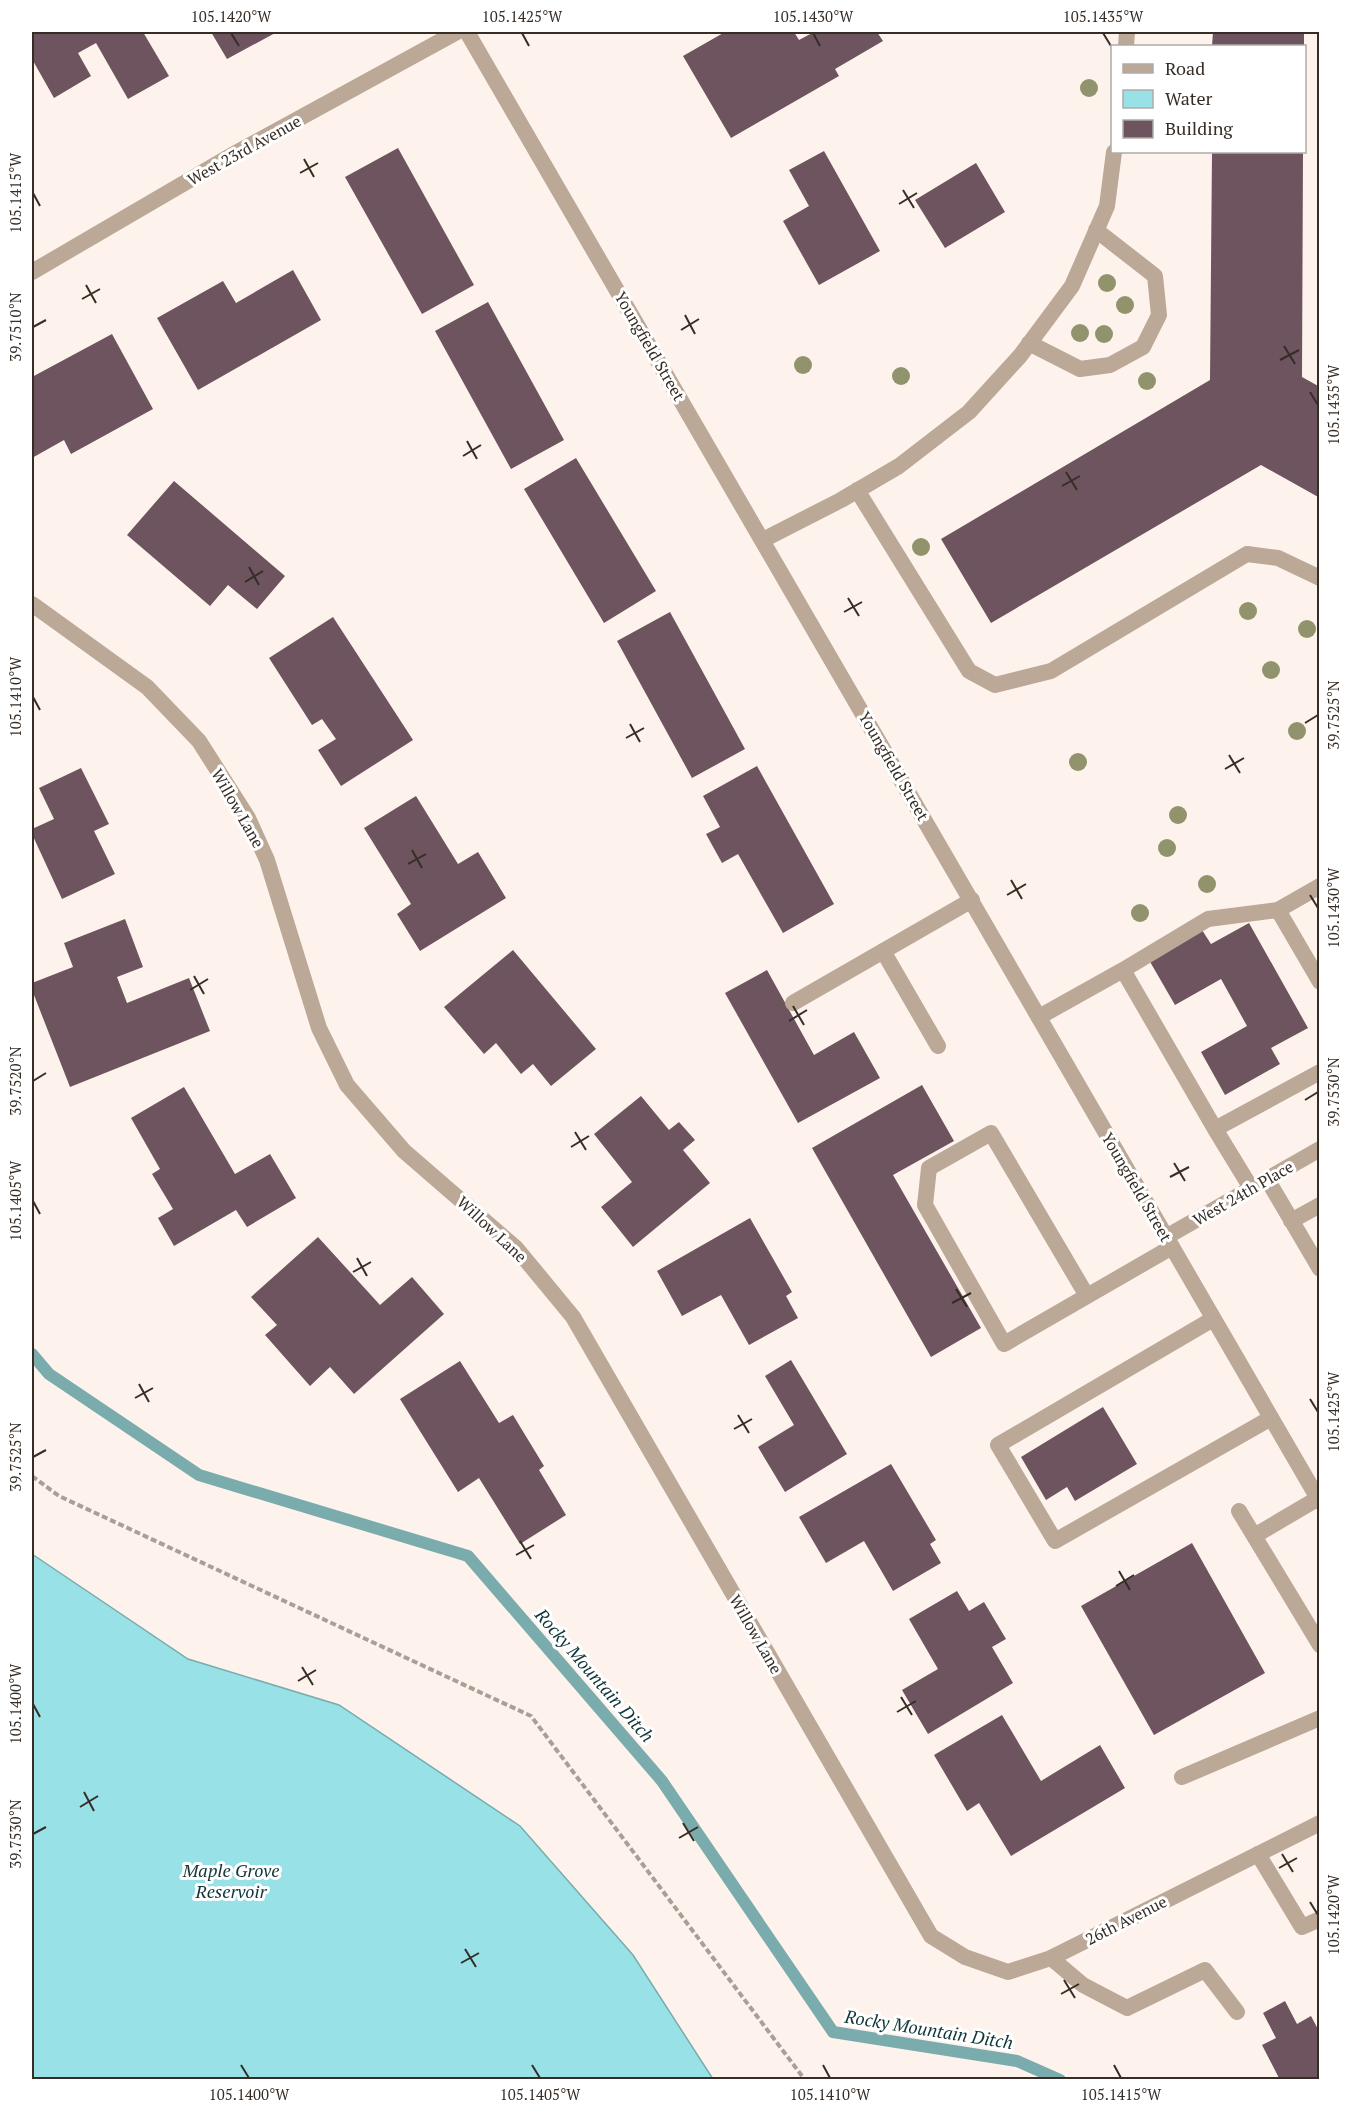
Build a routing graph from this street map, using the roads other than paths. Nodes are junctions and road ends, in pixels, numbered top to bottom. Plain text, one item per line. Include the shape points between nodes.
1 (458, 32) edge
2 (467, 32) edge
3 (1114, 153) edge
4 (1096, 230) junction
5 (32, 272) edge
6 (1029, 343) junction
7 (857, 490) junction
8 (763, 540) junction
9 (1320, 578) edge
10 (32, 604) edge
11 (1320, 886) edge
12 (972, 900) junction
13 (1278, 910) junction
14 (884, 951) junction
15 (1123, 970) junction
16 (1320, 982) edge
17 (793, 1003) dead end
18 (1039, 1017) junction
19 (938, 1046) dead end
20 (1320, 1072) edge
21 (1215, 1130) junction
22 (1320, 1149) edge
23 (1267, 1179) junction
24 (1251, 1188) junction
25 (1320, 1205) edge
26 (1291, 1221) junction
27 (1169, 1242) junction
28 (1320, 1269) edge
29 (1087, 1296) junction
30 (1213, 1319) junction
31 (1271, 1418) junction
32 (1318, 1500) edge
33 (1239, 1511) dead end
34 (1254, 1536) junction
35 (1320, 1645) edge
36 (1320, 1718) edge
37 (1182, 1777) dead end
38 (1320, 1823) edge
39 (1258, 1854) junction
40 (1320, 1919) edge
41 (931, 1936) joint
42 (1051, 1958) junction
43 (1237, 2012) dead end

1 - 5 street, West 23rd Avenue via 234,154
2 - 8 street, Youngfield Street
3 - 4 street via 1107,206
4 - 6 street via 1071,286
4 - 6 street via 1155,276 1159,315 1143,347 1110,365 1080,369
6 - 7 street via 969,412 899,466
7 - 8 street
7 - 9 street via 969,671 995,685 1052,671 1247,554 1278,558
8 - 12 street, Youngfield Street
10 - 41 street, Willow Lane via 147,687 199,741 248,818 267,860 319,1028 346,1085 404,1151 516,1248 573,1317
11 - 13 street
12 - 14 street
12 - 18 street, Youngfield Street
13 - 15 street via 1208,919
13 - 16 street
14 - 17 street
14 - 19 street
15 - 18 street
15 - 21 street
18 - 27 street, Youngfield Street
20 - 21 street
21 - 24 street
22 - 23 street, West 24th Place
23 - 24 street, West 24th Place
23 - 26 street
24 - 27 street, West 24th Place
25 - 26 street
26 - 28 street
27 - 29 street, West 24th Place
27 - 30 street, Youngfield Street
29 - 29 street, West 24th Place via 1004,1344 925,1204 929,1168 991,1133
30 - 31 street, Youngfield Street
30 - 31 street via 998,1445 1055,1541
31 - 32 street, Youngfield Street
32 - 34 street
33 - 34 street
34 - 35 street
36 - 37 street
38 - 39 street, 26th Avenue
39 - 40 street via 1302,1927
39 - 42 street, 26th Avenue
41 - 42 street, 26th Avenue via 965,1957 1008,1972
42 - 43 street via 1083,1986 1127,2008 1205,1970

